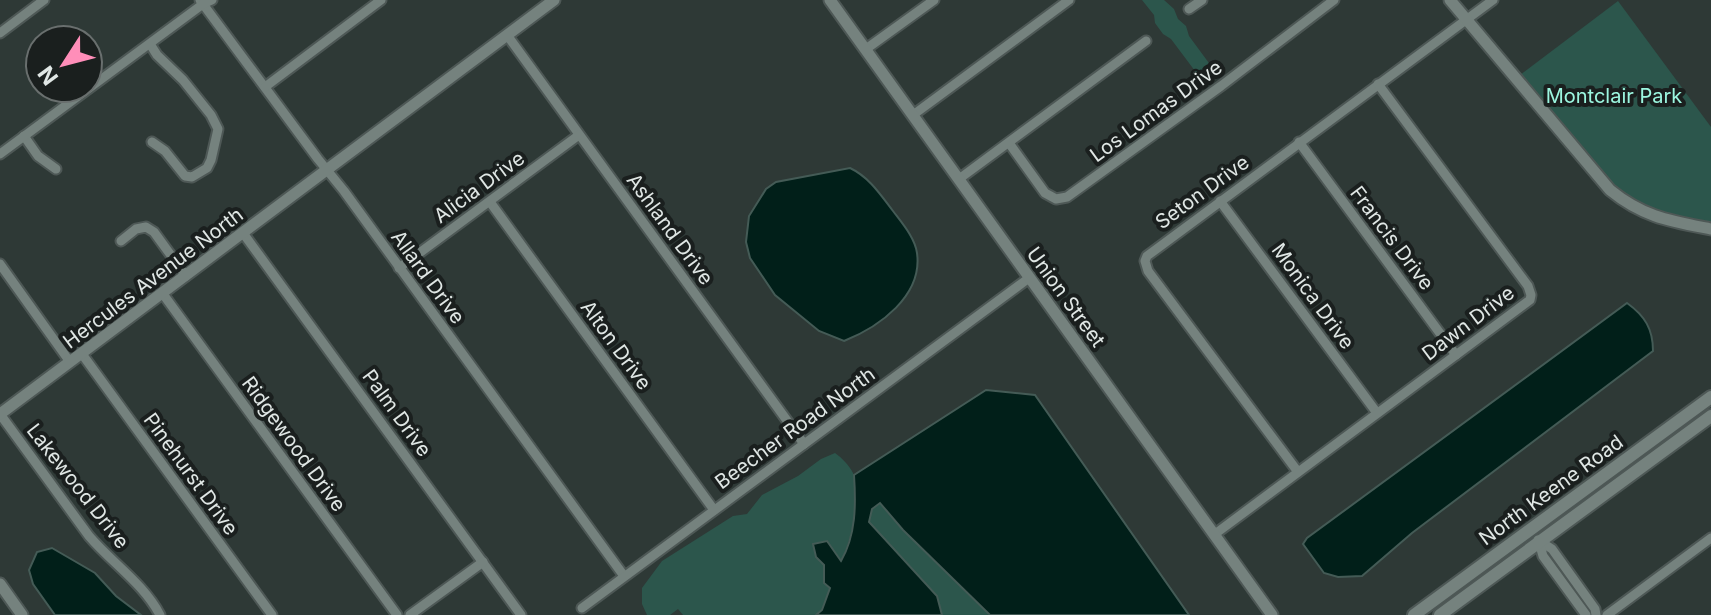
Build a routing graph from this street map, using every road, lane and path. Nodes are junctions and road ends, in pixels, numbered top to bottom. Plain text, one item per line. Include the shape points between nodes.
1 (44, 0) edge
2 (381, 0) edge
3 (554, 0) edge
4 (830, 0) edge
5 (934, 0) edge
6 (1069, 0) edge
7 (1202, 0) edge
8 (1334, 0) edge
9 (1450, 0) edge
10 (1493, 0) edge
11 (205, 1) edge
12 (1189, 9) dead end
13 (1465, 19) junction
14 (0, 33) edge
15 (507, 35) junction
16 (1146, 41) dead end
17 (150, 44) junction
18 (866, 49) junction
19 (1378, 84) junction
20 (265, 87) junction
21 (913, 115) junction
22 (579, 135) junction
23 (24, 136) junction
24 (152, 142) dead end
25 (1299, 142) junction
26 (1009, 143) junction
27 (0, 154) edge
28 (56, 169) dead end
29 (327, 170) junction
30 (959, 179) junction
31 (1220, 201) junction
32 (490, 202) junction
33 (1711, 229) edge
34 (243, 233) junction
35 (121, 241) dead end
36 (0, 264) edge
37 (399, 268) junction
38 (186, 276) junction
39 (1029, 278) junction
40 (163, 294) junction
41 (82, 354) junction
42 (1456, 355) junction
43 (70, 362) junction
44 (1711, 397) edge
45 (1377, 413) junction
46 (0, 414) edge
47 (1711, 416) edge
48 (804, 444) junction
49 (1298, 472) junction
50 (714, 510) junction
51 (1531, 530) junction
52 (1215, 534) junction
53 (1711, 538) edge
54 (1539, 542) junction
55 (483, 562) junction
56 (1471, 574) junction
57 (624, 576) junction
58 (0, 584) edge
59 (582, 608) dead end
60 (22, 615) edge
61 (160, 615) edge
62 (272, 615) edge
63 (397, 615) edge
64 (410, 615) edge
65 (521, 615) edge
66 (1272, 615) edge
67 (1414, 615) edge
68 (1425, 615) edge
69 (1440, 615) edge
70 (1586, 615) edge
71 (1596, 615) edge
72 (1607, 615) edge

1 - 14 street
2 - 20 street
3 - 15 street, Hercules Avenue North
4 - 18 street, Union Street
5 - 18 street
6 - 21 street
7 - 12 street
8 - 26 street, Los Lomas Drive via 1067,197 1045,193
9 - 13 street
10 - 13 street, Seton Drive
11 - 17 street
11 - 20 street, Allard Drive
13 - 19 street, Seton Drive
13 - 33 street via 1625,203 1667,220
15 - 22 street, Ashland Drive
15 - 29 street, Hercules Avenue North
16 - 26 street
17 - 23 street
17 - 24 street via 218,129 207,168 192,177
18 - 21 street, Union Street
19 - 25 street, Seton Drive
19 - 42 street, Dawn Drive via 1530,290 1526,304
20 - 29 street, Allard Drive
21 - 30 street, Union Street
22 - 32 street, Alicia Drive
22 - 48 street, Ashland Drive
23 - 27 street
23 - 28 street
25 - 31 street, Seton Drive
25 - 42 street, Francis Drive
26 - 30 street
29 - 34 street, Hercules Avenue North
29 - 37 street, Allard Drive
30 - 39 street, Union Street
31 - 45 street, Monica Drive
31 - 49 street, Seton Drive via 1151,252 1146,265
32 - 37 street, Alicia Drive
32 - 50 street, Alton Drive
34 - 38 street, Hercules Avenue North
34 - 55 street, Palm Drive
35 - 38 street via 146,227
36 - 43 street
37 - 57 street, Allard Drive
38 - 40 street, Hercules Avenue North
39 - 48 street, Beecher Road North
39 - 52 street, Union Street
40 - 41 street, Hercules Avenue North
40 - 63 street, Ridgewood Drive
41 - 43 street, Hercules Avenue North
41 - 62 street, Pinehurst Drive
42 - 45 street, Dawn Drive
43 - 46 street, Hercules Avenue North
44 - 51 main road, North Keene Road
45 - 49 street, Dawn Drive
46 - 61 street, Lakewood Drive via 89,536
47 - 54 main road, North Keene Road
48 - 50 street, Beecher Road North
49 - 52 street, Dawn Drive
50 - 57 street, Beecher Road North
51 - 54 street
51 - 56 main road, North Keene Road
52 - 66 street, Union Street
53 - 72 street
54 - 69 main road, North Keene Road
54 - 70 street via 1543,556
54 - 71 street via 1552,549
55 - 64 street
55 - 65 street, Palm Drive
56 - 67 main road, North Keene Road
56 - 68 main road
57 - 59 street, Beecher Road North
58 - 60 street

